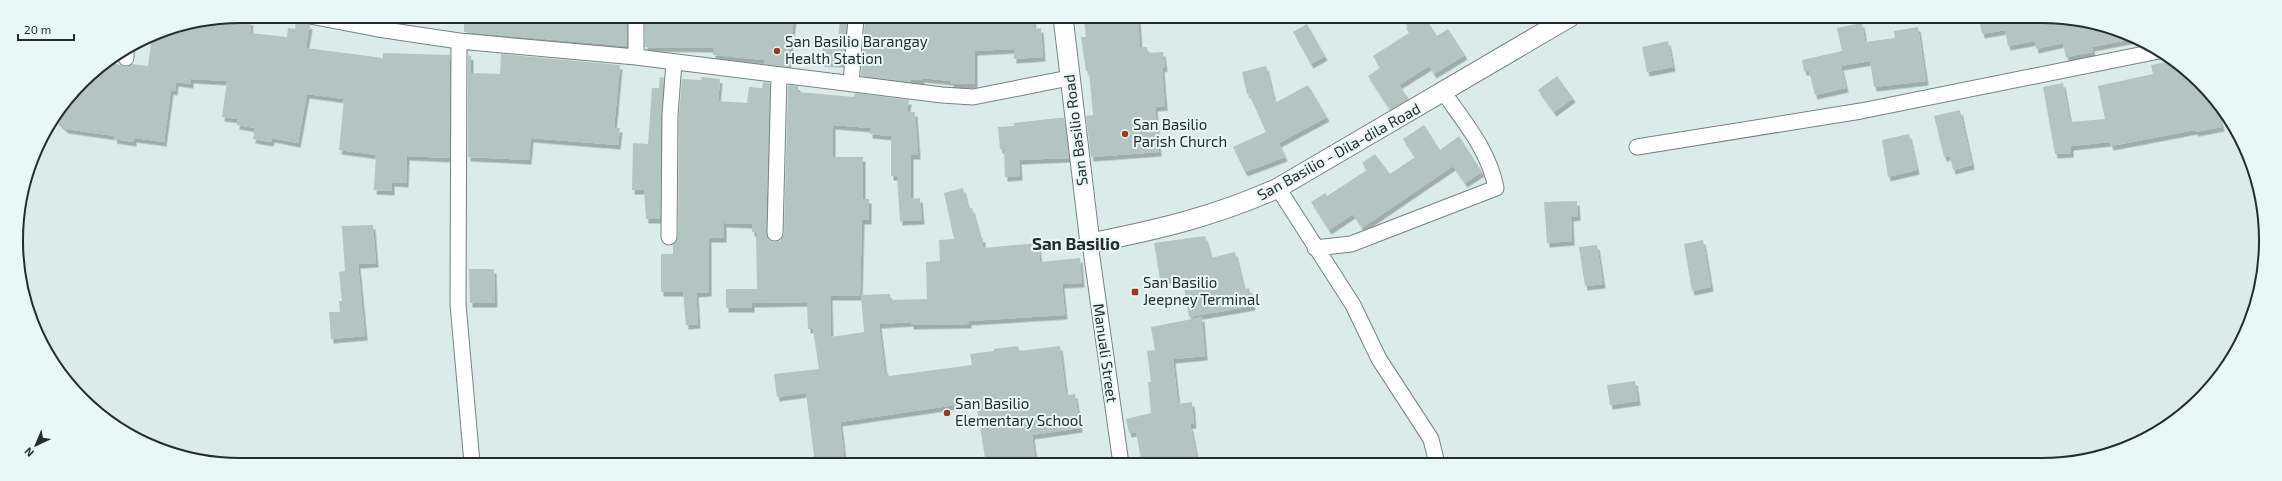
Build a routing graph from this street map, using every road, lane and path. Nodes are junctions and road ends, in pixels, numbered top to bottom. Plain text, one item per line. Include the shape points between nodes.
1 (352, 23) edge
2 (636, 23) edge
3 (856, 23) edge
4 (1064, 23) edge
5 (1560, 23) edge
6 (460, 41) junction
7 (2151, 53) edge
8 (636, 57) junction
9 (674, 62) junction
10 (779, 75) junction
11 (1069, 78) junction
12 (851, 84) junction
13 (1444, 93) junction
14 (1637, 147) dead end
15 (1278, 188) junction
16 (775, 233) dead end
17 (669, 237) dead end
18 (1090, 243) junction
19 (1315, 248) junction
20 (472, 458) edge
21 (1120, 458) edge
22 (1436, 458) edge

1 - 6 street
2 - 8 street
3 - 12 street
4 - 11 street, San Basilio Road
5 - 13 street, San Basilio - Dila-dila Road
6 - 8 street
6 - 20 street via 458,304
7 - 14 street via 1861,111
8 - 9 street
9 - 10 street
9 - 17 street via 670,115
10 - 12 street
10 - 16 street
11 - 12 street via 973,97
11 - 18 street, San Basilio Road
13 - 15 street, San Basilio - Dila-dila Road
13 - 19 street via 1482,147 1496,188 1351,244
15 - 18 street, San Basilio - Dila-dila Road via 1240,206 1161,229
15 - 19 street
18 - 21 street, Manuali Street
19 - 22 street via 1354,305 1379,360 1431,439

